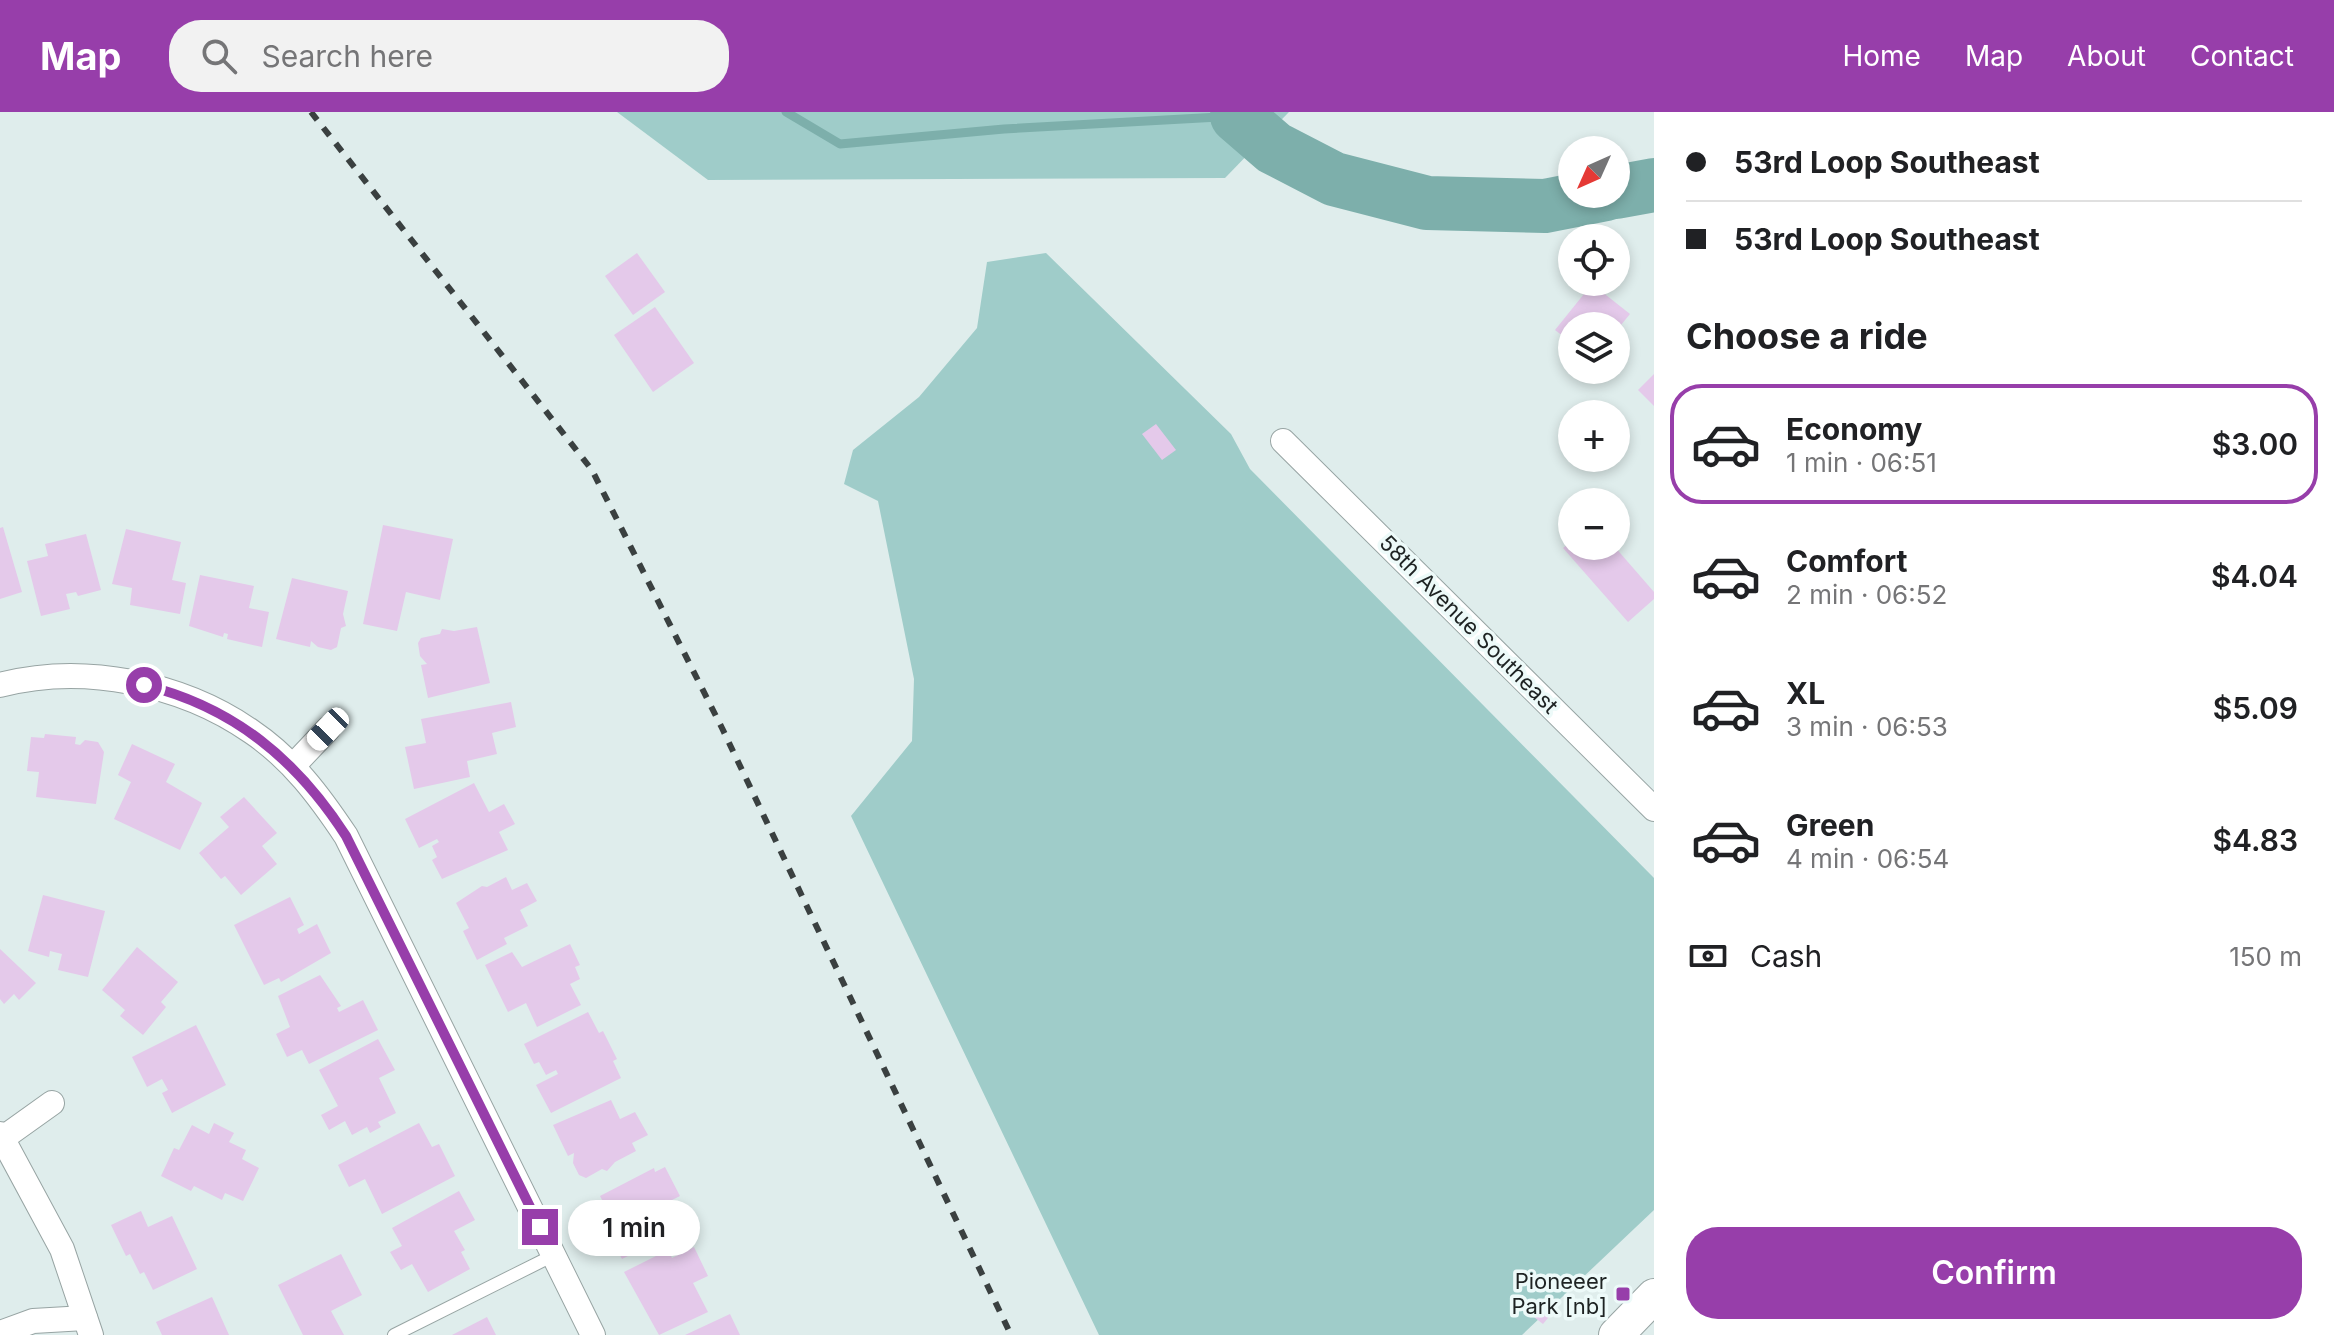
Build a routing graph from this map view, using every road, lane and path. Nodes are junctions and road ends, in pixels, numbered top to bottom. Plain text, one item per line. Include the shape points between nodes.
1 (1283, 441) dead end
2 (0, 685) edge
3 (328, 729) dead end
4 (293, 766) junction
5 (1654, 809) edge
6 (52, 1103) dead end
7 (2, 1136) edge
8 (554, 1255) junction
9 (1654, 1296) edge
10 (88, 1326) edge
11 (0, 1333) edge
12 (67, 1335) edge
13 (394, 1335) edge
14 (593, 1335) edge
15 (1616, 1335) edge

1 - 5 street, 58th Avenue Southeast
2 - 4 street via 69,677 120,680 168,691 252,731
3 - 4 street
4 - 8 street via 346,836
6 - 7 street
7 - 10 street via 62,1249
8 - 13 lane
8 - 14 street
9 - 15 street
10 - 11 street via 33,1321
10 - 12 street

